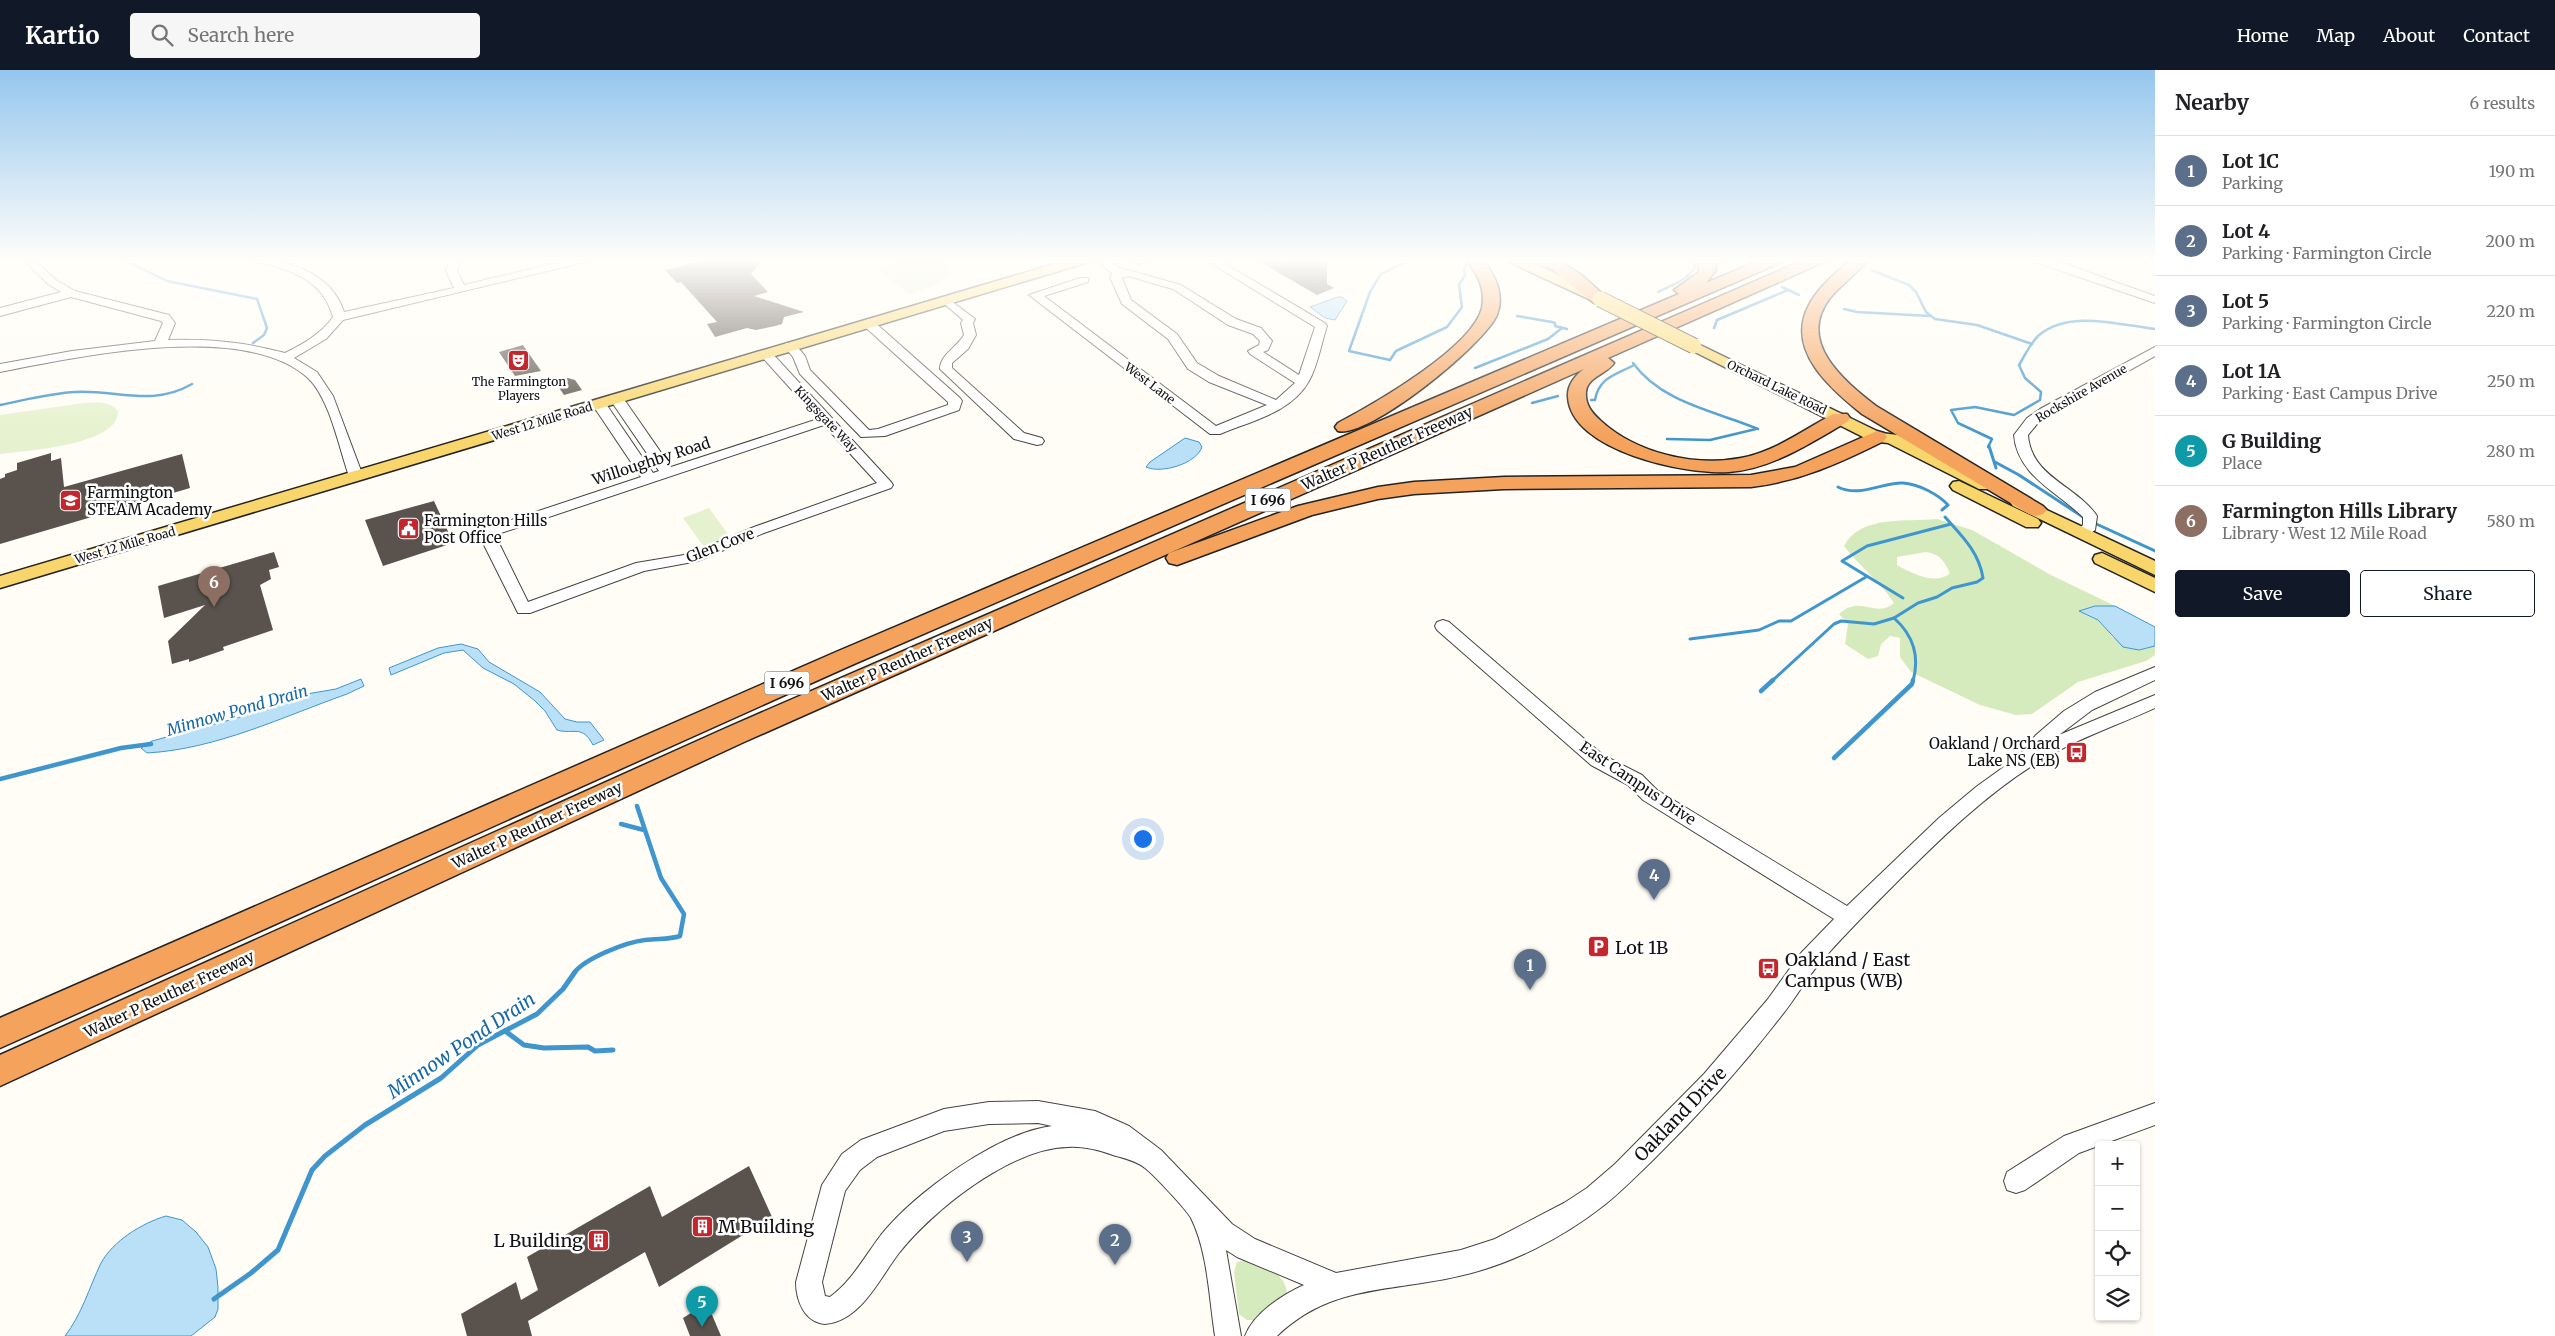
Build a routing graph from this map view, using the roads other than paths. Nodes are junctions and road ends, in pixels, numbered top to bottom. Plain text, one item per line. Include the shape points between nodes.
1 (165, 318) edge
2 (338, 318) edge
3 (884, 318) edge
4 (955, 318) edge
5 (1066, 318) edge
6 (1148, 318) edge
7 (1226, 318) edge
8 (1307, 318) edge
9 (1486, 318) edge
10 (1615, 318) edge
11 (1638, 318) edge
12 (1638, 318) edge
13 (1684, 318) edge
14 (1705, 318) edge
15 (1811, 318) edge
16 (868, 323) junction
17 (160, 344) junction
18 (790, 346) junction
19 (2155, 351) edge
20 (766, 354) junction
21 (285, 358) junction
22 (0, 368) edge
23 (1302, 382) junction
24 (616, 398) junction
25 (599, 404) junction
26 (1277, 405) junction
27 (1404, 418) junction
28 (1840, 418) junction
29 (827, 420) junction
30 (1877, 437) junction
31 (1037, 441) dead end
32 (668, 473) junction
33 (356, 476) junction
34 (650, 479) junction
35 (886, 485) joint
36 (2043, 518) junction
37 (2082, 532) junction
38 (2155, 569) edge
39 (0, 582) edge
40 (2155, 586) edge
41 (524, 609) joint
42 (1443, 626) dead end
43 (845, 658) junction
44 (878, 672) junction
45 (2155, 673) edge
46 (2155, 701) edge
47 (2022, 764) junction
48 (1849, 918) junction
49 (0, 1033) edge
50 (0, 1071) edge
51 (2155, 1114) edge
52 (1152, 1158) junction
53 (2016, 1181) dead end
54 (1201, 1211) junction
55 (1334, 1285) junction
56 (1228, 1336) edge
57 (1258, 1336) edge

1 - 17 street via 169,323
2 - 21 street via 319,339
3 - 16 main road, West 12 Mile Road
4 - 31 street via 958,322 968,323 970,335 945,366 1019,436
5 - 26 street, West Lane via 1215,431
6 - 26 street via 1173,337 1192,366 1214,379
7 - 23 street via 1258,331 1266,341 1264,347 1254,351
8 - 23 street via 1320,326
9 - 43 highway via 1453,354 1397,398 1320,440 1037,565
10 - 27 highway via 1489,372
11 - 28 main road, Orchard Lake Road, bridge
12 - 27 highway, Walter P Reuther Freeway / I 696
13 - 44 highway, Walter P Reuther Freeway / I 696
14 - 28 highway via 1592,369 1580,380 1576,400 1585,418 1612,440 1652,457 1698,465 1731,466 1757,460
15 - 36 highway via 1810,340 1824,370 1846,392 1869,410
16 - 18 main road, West 12 Mile Road
16 - 18 street via 955,401 954,407 880,433 866,434 804,372 799,356
17 - 21 street via 227,346
17 - 22 street
18 - 20 main road, West 12 Mile Road
19 - 37 street, Rockshire Avenue via 2044,412 2032,420 2021,435 2023,450 2032,466 2090,516 2090,527
20 - 24 main road, West 12 Mile Road
20 - 29 street, Kingsgate Way
21 - 33 street via 312,375 321,387
23 - 26 street, West Lane
24 - 25 main road, West 12 Mile Road
24 - 32 street
25 - 33 main road, West 12 Mile Road
25 - 34 street
27 - 43 highway, Walter P Reuther Freeway / I 696
28 - 30 main road, Orchard Lake Road
29 - 32 street, Willoughby Road
29 - 35 street, Kingsgate Way
30 - 36 main road, Orchard Lake Road via 1892,439
30 - 44 highway via 1815,468 1778,479 1460,484 1396,490 1344,500 1271,522 978,640
32 - 34 street, Willoughby Road
33 - 39 main road, West 12 Mile Road
34 - 41 street, Willoughby Road via 486,533
35 - 41 street, Glen Cove via 693,558 641,567
36 - 37 main road, Orchard Lake Road
36 - 40 main road, Orchard Lake Road
37 - 38 main road, Orchard Lake Road
42 - 48 street, East Campus Drive via 1597,760 1635,780 1650,794
43 - 49 highway, Walter P Reuther Freeway / I 696
44 - 50 highway, Walter P Reuther Freeway / I 696
45 - 47 street, Oakland Drive via 2087,702 2045,734
46 - 47 street, Oakland Drive via 2056,744
47 - 48 street, Oakland Drive via 1928,838
48 - 55 street, Oakland Drive via 1809,961 1708,1090 1642,1155 1590,1200 1545,1231 1480,1256 1430,1269 1350,1279
51 - 53 street via 2072,1144
52 - 52 street via 1110,1128 1038,1112 961,1117 882,1143 858,1156 838,1177 809,1282 809,1295 822,1311 837,1308 923,1210 982,1169 1033,1143 1067,1135 1083,1136 1098,1138
52 - 54 street
54 - 55 street via 1223,1233 1246,1248
54 - 56 street via 1215,1254
55 - 57 street, Oakland Drive via 1293,1304

